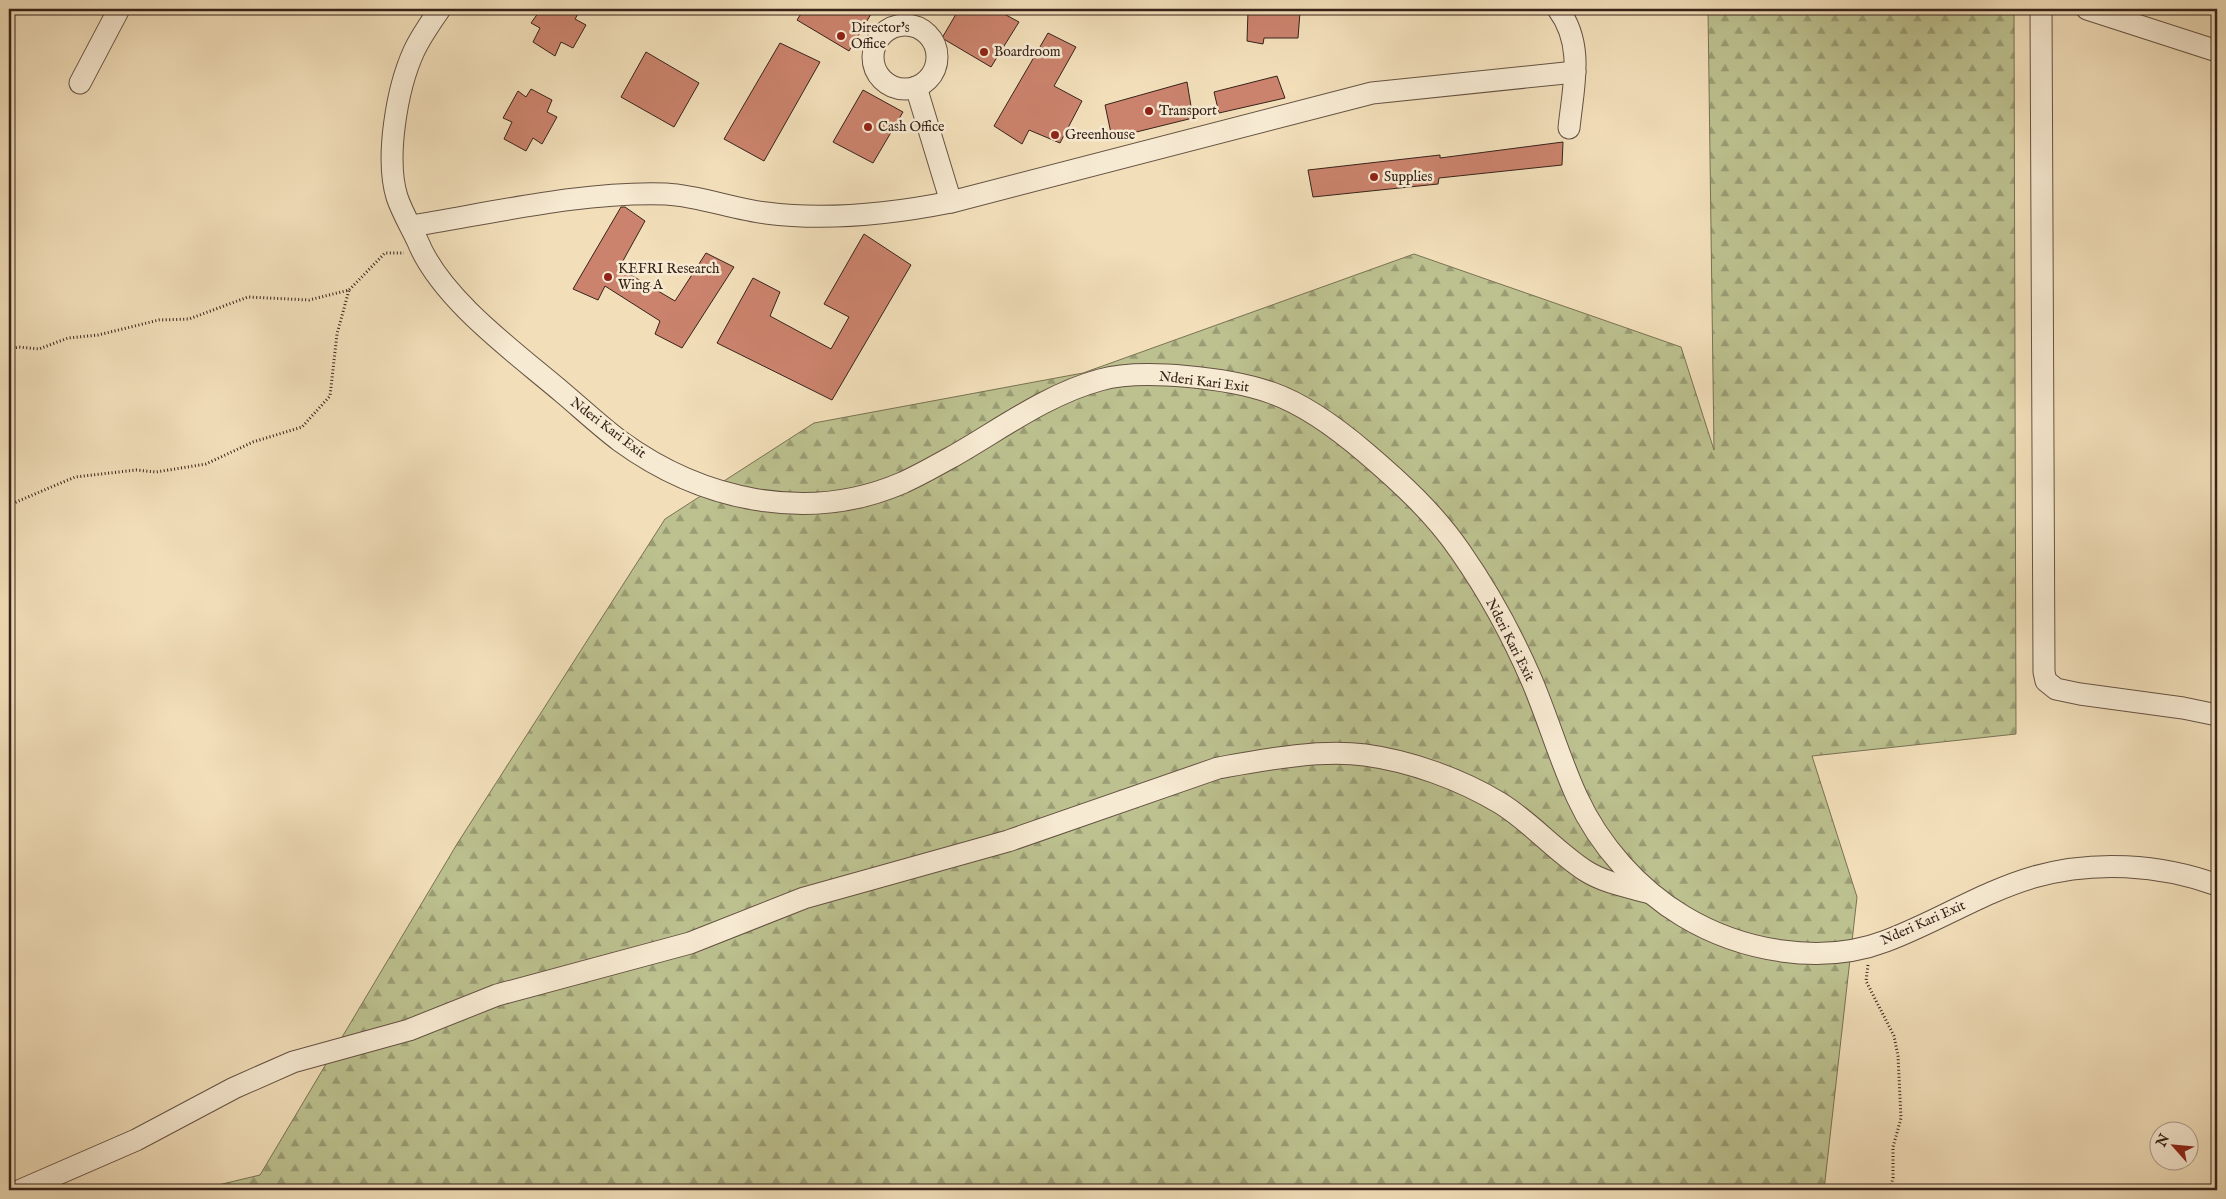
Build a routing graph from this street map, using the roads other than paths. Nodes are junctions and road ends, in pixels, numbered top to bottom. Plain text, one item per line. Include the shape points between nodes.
1 (118, 9) edge
2 (440, 9) edge
3 (1558, 9) edge
4 (2041, 9) edge
5 (2087, 9) edge
6 (2217, 51) edge
7 (1575, 72) junction
8 (80, 83) dead end
9 (916, 87) dead end
10 (1569, 128) dead end
11 (951, 202) junction
12 (411, 226) junction
13 (2217, 715) edge
14 (2217, 886) edge
15 (1650, 893) junction
16 (21, 1190) edge

1 - 8 street
2 - 12 street, Nderi Kari Exit via 413,54 400,96 394,138 392,170 397,198
3 - 7 street via 1567,21 1575,44
4 - 13 street via 2046,681 2056,689 2080,694
5 - 6 street
7 - 10 street
7 - 11 street via 1372,92
9 - 11 street
11 - 12 street via 899,212 797,216 744,210 667,194 600,196
12 - 15 street, Nderi Kari Exit via 421,252 448,290 485,326 623,443 693,483 723,494 801,504 838,501 900,484 1071,390 1101,379 1148,375 1233,383 1270,392 1305,408 1350,439 1386,470 1459,548 1530,677 1578,800 1599,836
14 - 15 street, Nderi Kari Exit via 2198,878 2146,869 2097,866 2041,875 1976,899 1884,942 1843,952 1812,953 1754,946 1708,930 1678,914
15 - 16 street via 1613,883 1586,871 1499,802 1451,779 1404,763 1364,755 1320,754 1218,768 1008,841 804,898 690,943 497,995 409,1030 294,1062 242,1084 136,1140

